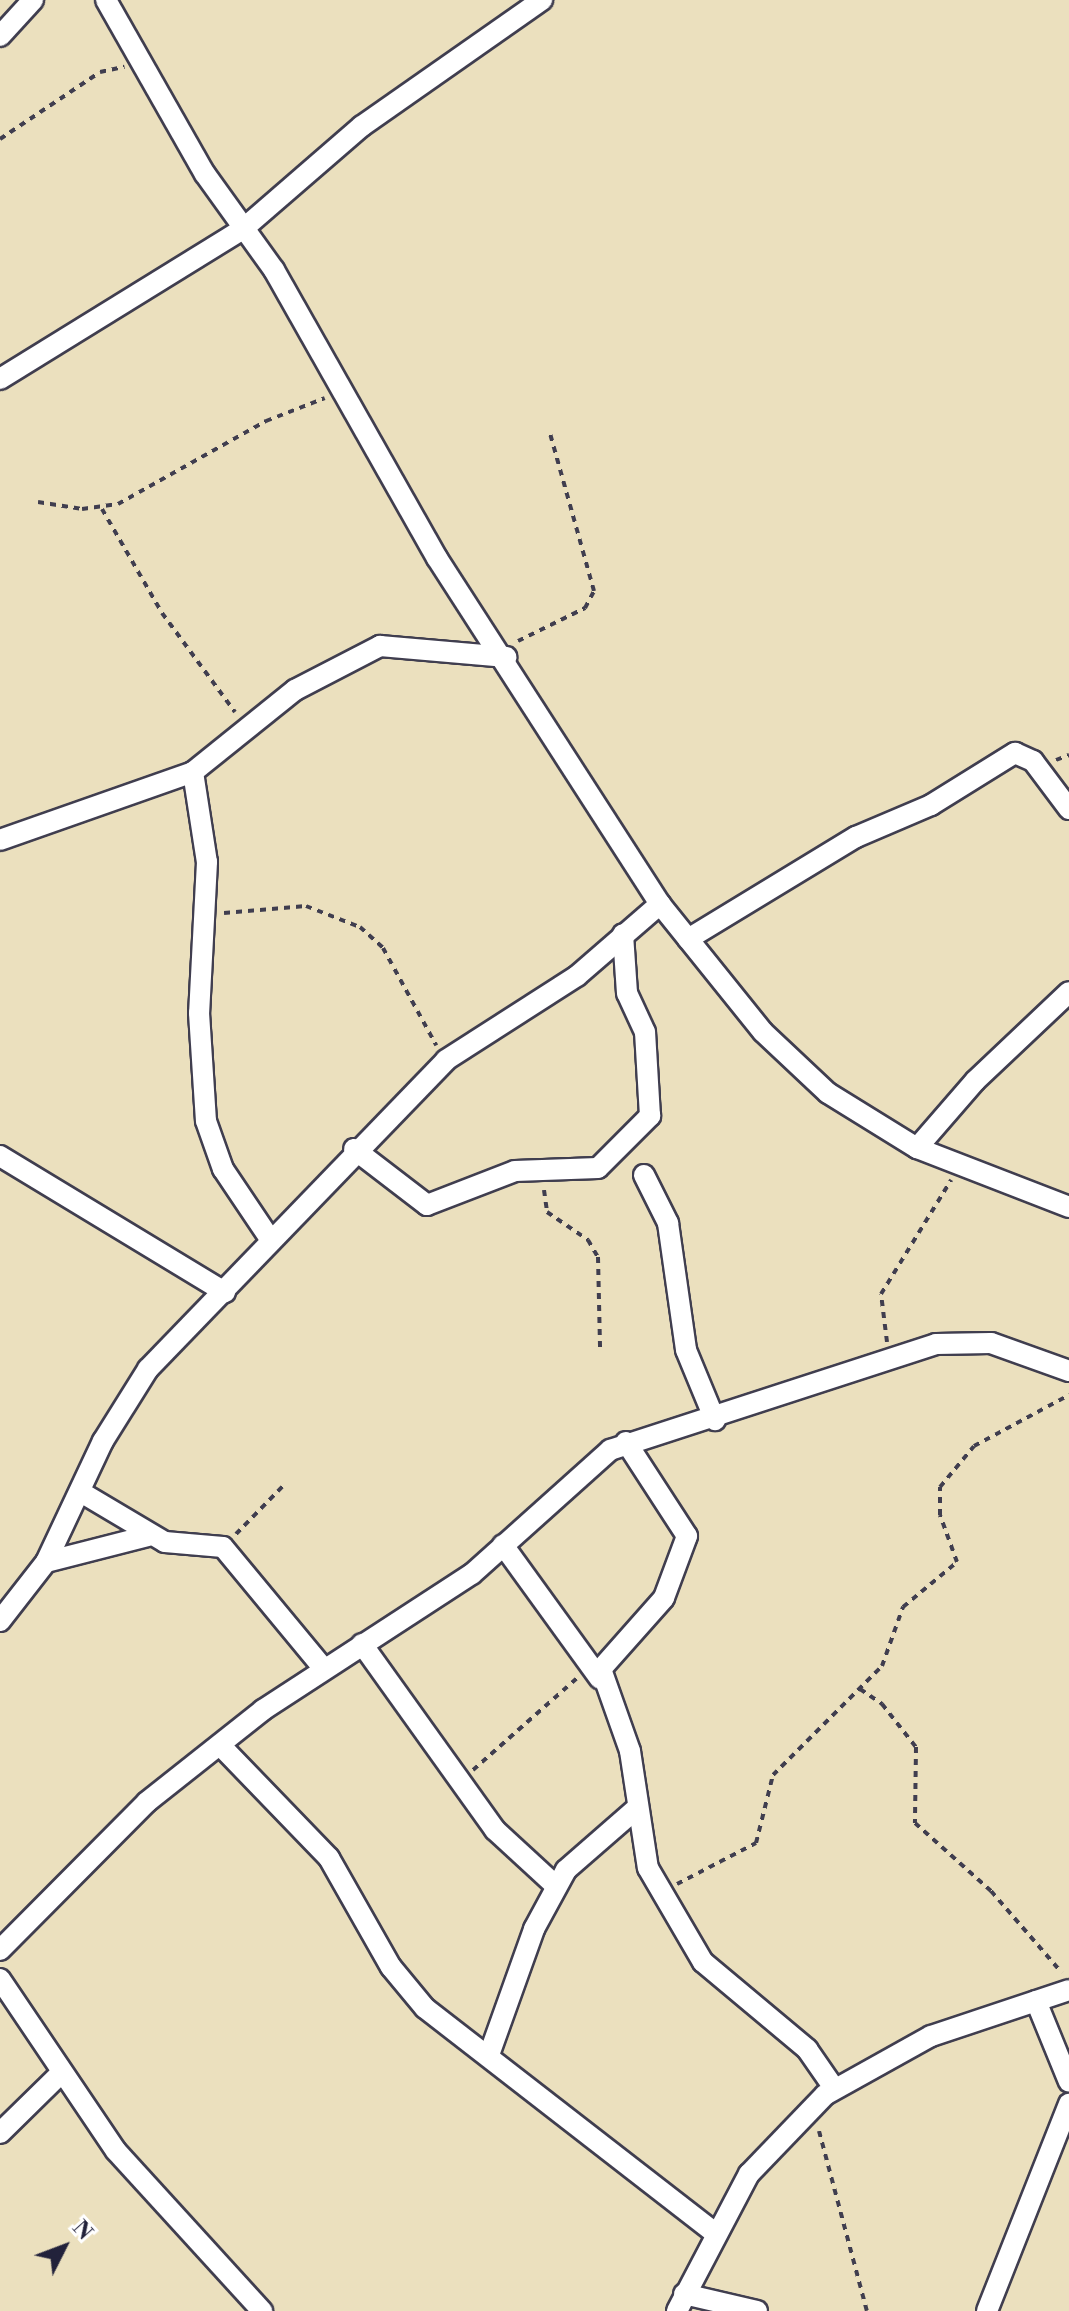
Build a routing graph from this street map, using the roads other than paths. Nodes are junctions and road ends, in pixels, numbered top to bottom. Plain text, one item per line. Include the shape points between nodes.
1 (33, 0) edge
2 (106, 0) edge
3 (542, 0) edge
4 (0, 36) edge
5 (243, 229) junction
6 (0, 379) edge
7 (504, 653) junction
8 (193, 772) junction
9 (1069, 809) edge
10 (0, 840) edge
11 (660, 904) junction
12 (623, 934) junction
13 (688, 939) junction
14 (1069, 992) edge
15 (917, 1148) junction
16 (354, 1149) junction
17 (0, 1156) edge
18 (644, 1175) dead end
19 (1069, 1207) edge
20 (270, 1239) junction
21 (225, 1292) junction
22 (1069, 1371) edge
23 (715, 1420) junction
24 (626, 1442) junction
25 (84, 1494) junction
26 (148, 1536) junction
27 (503, 1545) junction
28 (46, 1562) junction
29 (0, 1621) edge
30 (362, 1644) junction
31 (323, 1668) junction
32 (596, 1672) junction
33 (220, 1745) junction
34 (637, 1808) junction
35 (556, 1886) junction
36 (0, 1950) edge
37 (0, 1979) edge
38 (1069, 1990) edge
39 (1036, 2001) junction
40 (489, 2055) junction
41 (62, 2072) junction
42 (1069, 2082) edge
43 (834, 2088) junction
44 (1069, 2104) edge
45 (0, 2133) edge
46 (713, 2231) junction
47 (681, 2303) edge
48 (262, 2311) edge
49 (757, 2311) edge
50 (987, 2311) edge

1 - 4 street
2 - 5 street
3 - 5 street via 362,126
5 - 6 street
5 - 7 street via 437,558
7 - 8 street via 380,646 295,690
7 - 11 street via 591,805
8 - 10 street
8 - 20 street via 205,822 199,1013 206,1121 223,1169
9 - 13 street via 1033,761 1015,753 931,805 849,841
11 - 12 street
11 - 13 street
12 - 16 street via 577,976 446,1060
12 - 16 street via 627,993 645,1032 650,1116 598,1168 515,1171 427,1205
13 - 15 street via 803,1071
14 - 15 street via 975,1081
15 - 19 street
16 - 20 street
17 - 21 street
18 - 23 street via 668,1223 686,1350
20 - 21 street
21 - 25 street via 148,1369 103,1441
22 - 23 street via 965,1340 890,1355
23 - 24 street
24 - 27 street via 581,1469
24 - 32 street via 684,1527 687,1545 664,1598
25 - 26 street
25 - 28 street
26 - 28 street
26 - 31 street via 223,1547
27 - 30 street via 452,1588
27 - 32 street
28 - 29 street
30 - 31 street
30 - 35 street via 495,1830
31 - 33 street
32 - 34 street via 630,1751
33 - 36 street via 147,1802
33 - 40 street via 329,1858 391,1967 425,2008
34 - 35 street via 582,1849
34 - 43 street via 659,1895 715,1975 807,2049
35 - 40 street
37 - 41 street
38 - 39 street
39 - 42 street
39 - 43 street via 931,2036
40 - 46 street
41 - 45 street
41 - 48 street via 116,2151
43 - 46 street via 749,2174
44 - 50 street
46 - 47 street
47 - 49 street

